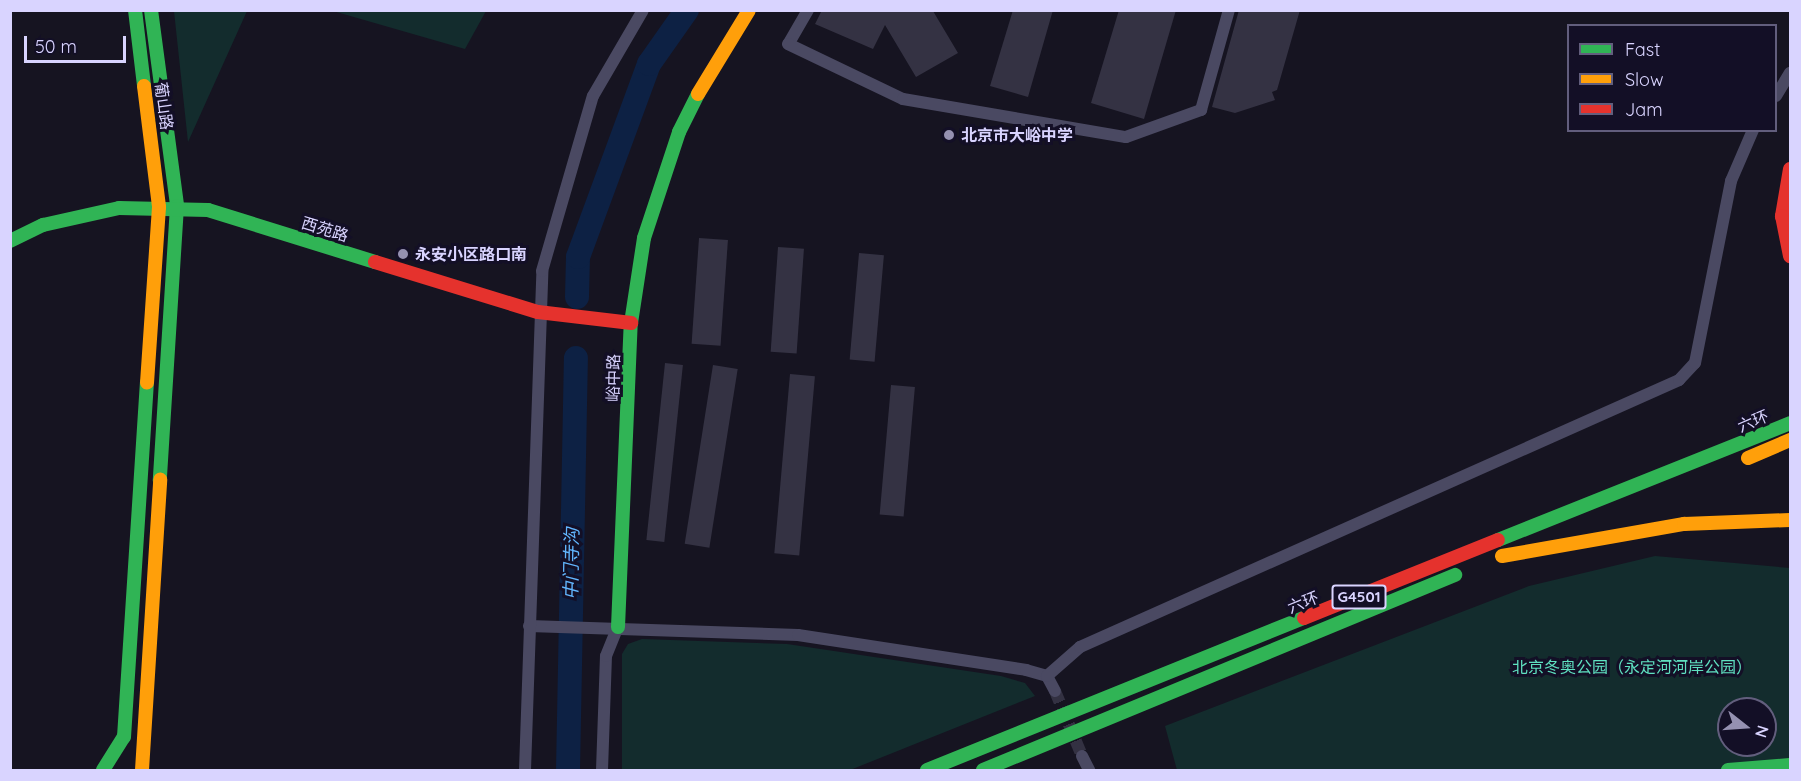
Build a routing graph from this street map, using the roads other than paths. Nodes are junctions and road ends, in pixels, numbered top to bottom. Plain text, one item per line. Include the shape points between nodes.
1 (135, 10) edge
2 (151, 10) edge
3 (643, 10) edge
4 (749, 10) edge
5 (808, 10) edge
6 (1229, 10) edge
7 (1791, 73) edge
8 (1777, 94) edge
9 (1752, 132) edge
10 (1791, 169) edge
11 (177, 206) junction
12 (159, 207) junction
13 (10, 241) edge
14 (1791, 256) edge
15 (538, 312) junction
16 (631, 323) junction
17 (1791, 418) edge
18 (1791, 423) edge
19 (1791, 440) edge
20 (1739, 445) junction
21 (1791, 520) edge
22 (1502, 556) junction
23 (530, 626) junction
24 (618, 627) junction
25 (1047, 676) junction
26 (1056, 691) tunnel mouth
27 (1082, 756) tunnel mouth
28 (1791, 765) edge
29 (104, 771) edge
30 (142, 771) edge
31 (525, 771) edge
32 (602, 771) edge
33 (927, 771) edge
34 (983, 771) edge
35 (1089, 771) edge
36 (1728, 771) edge

1 - 12 main road, 葡山路
2 - 11 main road, 葡山路
3 - 15 street via 593,96 542,271
4 - 16 main road, 峪中路 via 711,68 680,132 644,238
5 - 6 street via 788,44 903,99 1126,137 1201,110
7 - 8 street
9 - 25 street via 1731,182 1695,363 1679,380 1080,647
10 - 14 main road via 1782,216
11 - 12 main road, 西苑路
11 - 15 main road, 西苑路 via 208,210
11 - 30 main road, 葡山路
12 - 13 main road, 西苑路 via 119,208 43,225
12 - 29 main road, 葡山路 via 123,736
15 - 16 main road, 西苑路
15 - 23 street
16 - 24 main road, 峪中路
17 - 20 main road
18 - 20 main road, 六环 / G4501
19 - 22 main road, 六环 / G4501
20 - 33 main road, 六环 / G4501
21 - 22 main road via 1684,524
22 - 34 main road, 六环 / G4501
23 - 24 street
23 - 31 street
24 - 25 street via 798,635
24 - 32 street, 峪中路 via 606,656
25 - 26 street
27 - 35 street
28 - 36 main road

